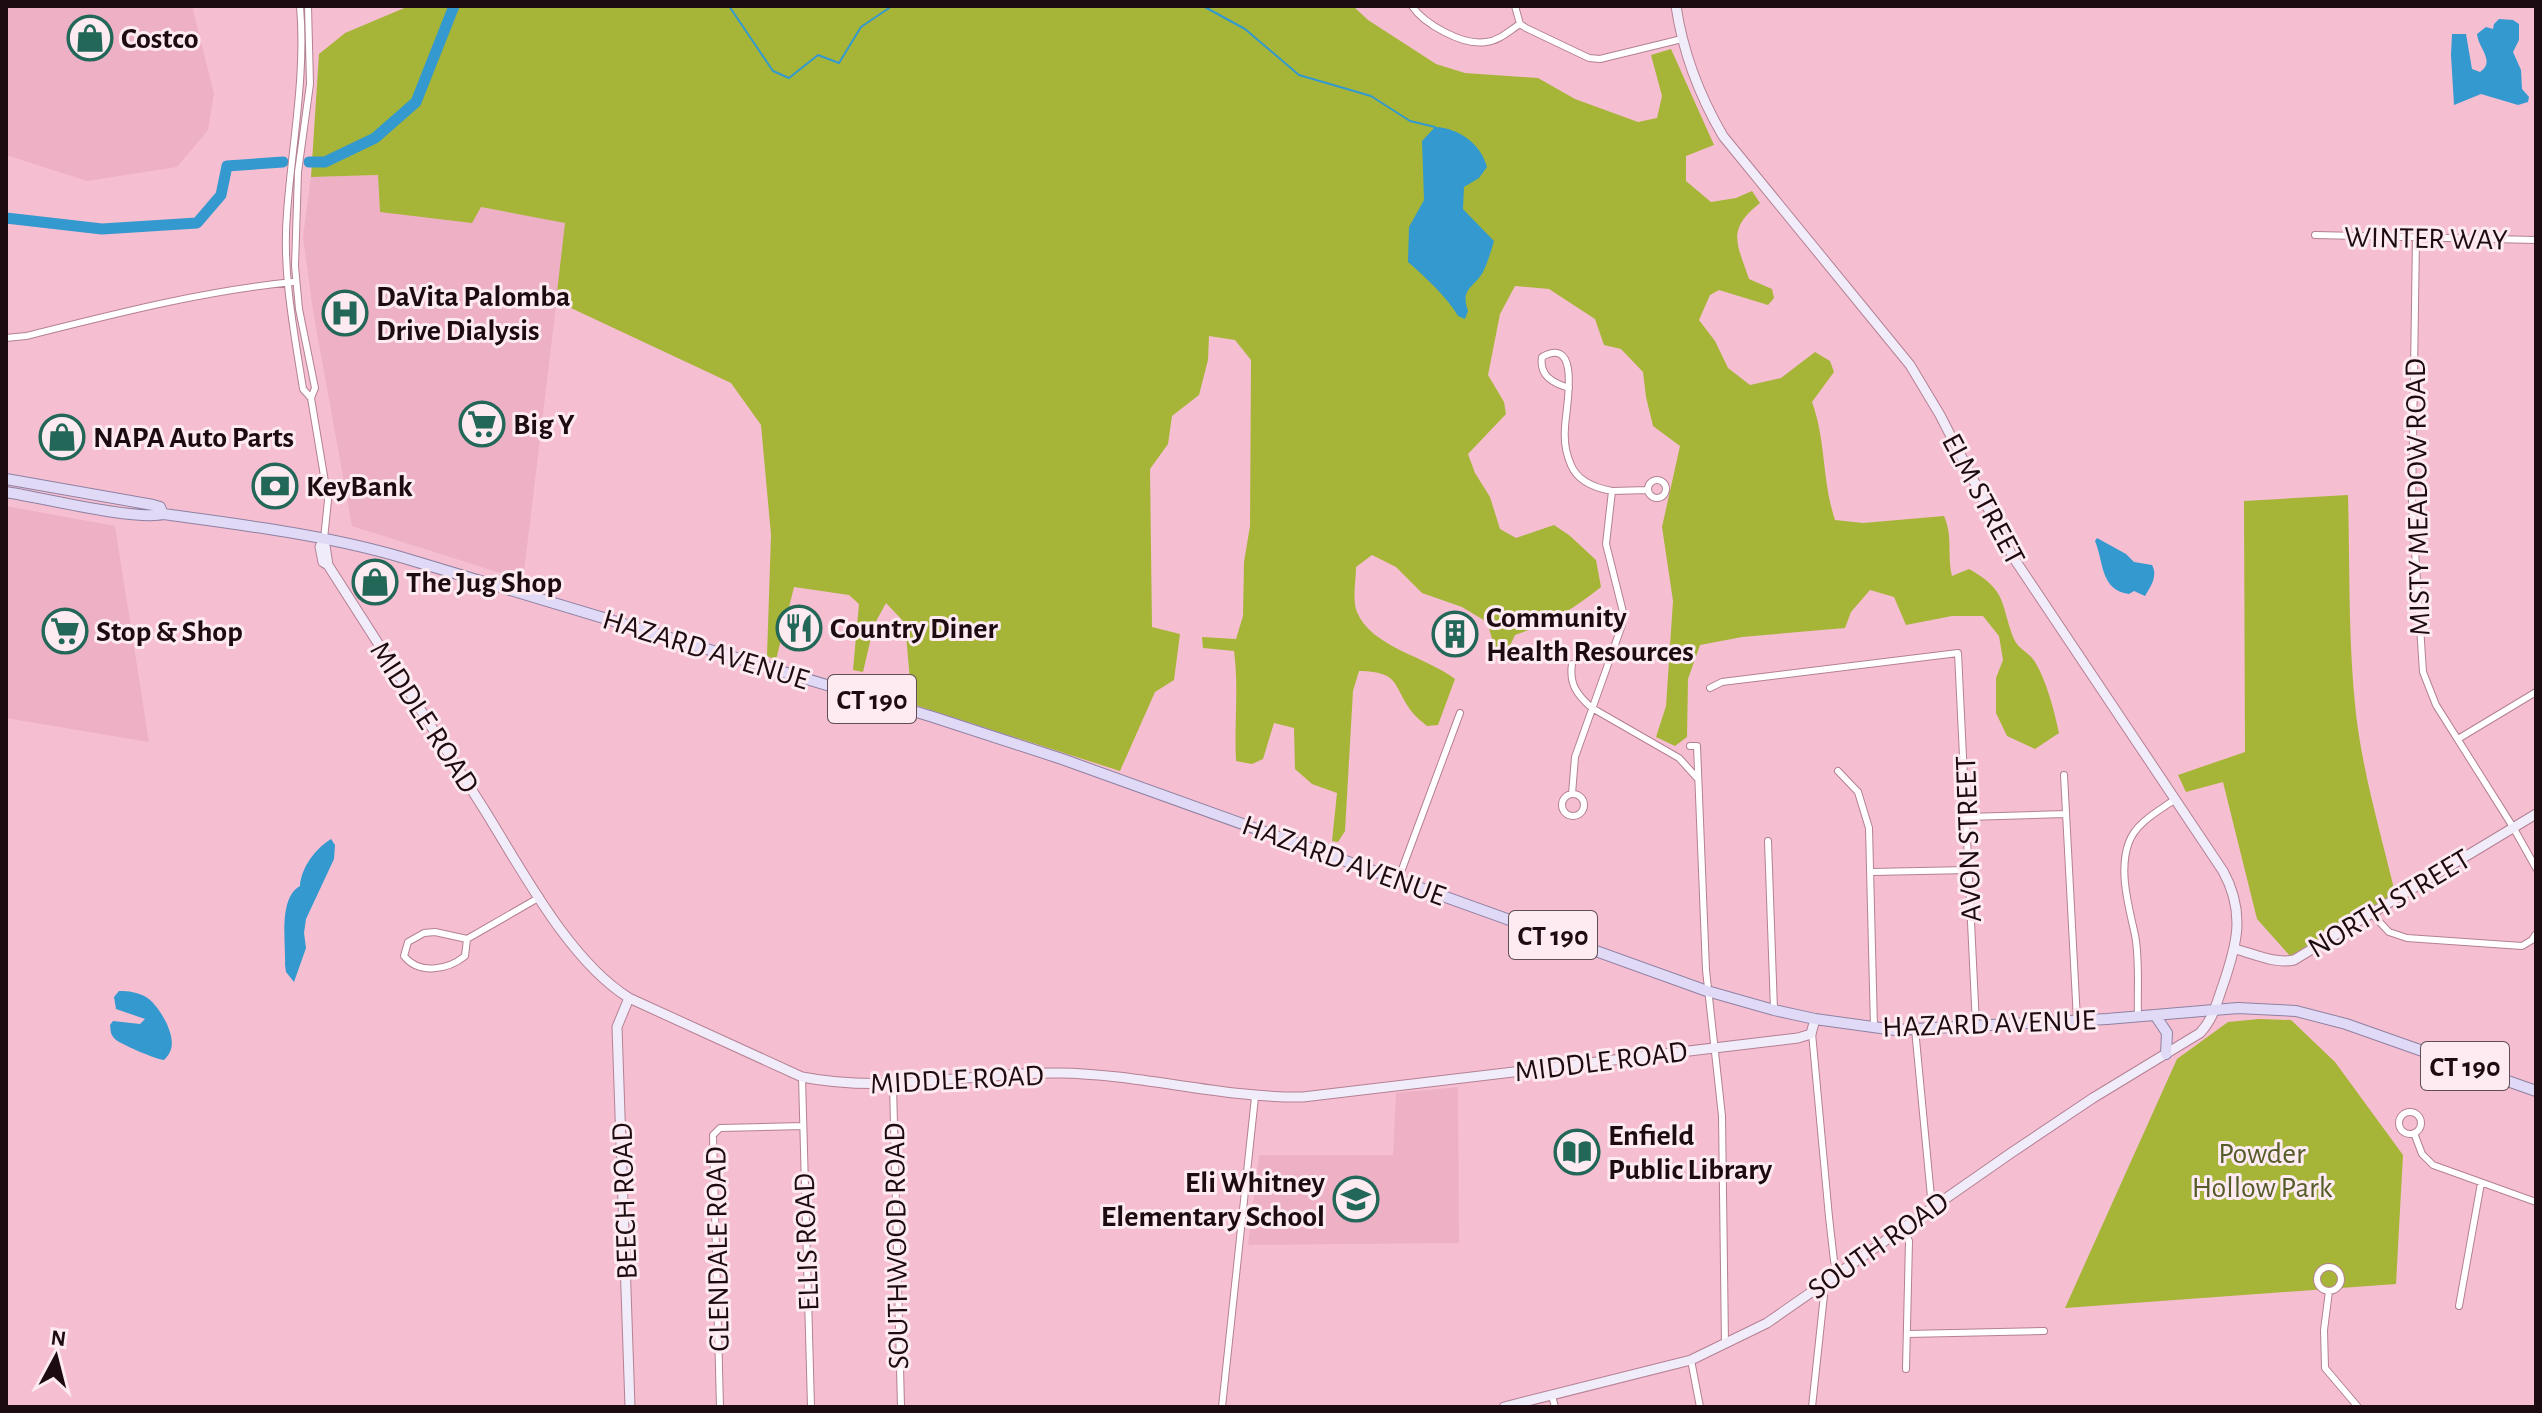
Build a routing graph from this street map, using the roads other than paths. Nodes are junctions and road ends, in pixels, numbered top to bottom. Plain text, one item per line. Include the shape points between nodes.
1 (300, 6) edge
2 (308, 6) edge
3 (1412, 6) edge
4 (1515, 6) edge
5 (1676, 6) edge
6 (1520, 24) junction
7 (1682, 39) junction
8 (310, 54) junction
9 (302, 55) junction
10 (293, 194) junction
11 (2315, 235) dead end
12 (2416, 238) junction
13 (2536, 240) edge
14 (297, 281) junction
15 (289, 282) junction
16 (6, 338) edge
17 (1569, 388) junction
18 (311, 398) junction
19 (6, 479) edge
20 (1648, 490) dead end
21 (1612, 491) junction
22 (6, 492) edge
23 (86, 494) junction
24 (60, 501) junction
25 (163, 514) junction
26 (324, 539) junction
27 (1572, 664) dead end
28 (1710, 688) dead end
29 (2536, 692) edge
30 (1592, 708) junction
31 (1460, 713) dead end
32 (2458, 739) junction
33 (1690, 746) dead end
34 (1838, 771) dead end
35 (2064, 775) dead end
36 (1698, 779) junction
37 (1572, 794) dead end
38 (2174, 800) junction
39 (2065, 814) junction
40 (2536, 814) edge
41 (1967, 817) junction
42 (2513, 827) junction
43 (1768, 841) dead end
44 (2536, 868) edge
45 (1968, 870) junction
46 (1872, 872) junction
47 (1398, 880) junction
48 (540, 897) junction
49 (2372, 914) junction
50 (2536, 934) edge
51 (467, 939) junction
52 (2235, 949) junction
53 (1707, 991) junction
54 (629, 998) junction
55 (1774, 1010) junction
56 (2215, 1010) junction
57 (2155, 1015) junction
58 (2138, 1016) junction
59 (1815, 1019) junction
60 (2077, 1020) junction
61 (1976, 1026) junction
62 (1874, 1028) junction
63 (1915, 1029) junction
64 (1812, 1032) junction
65 (1715, 1048) junction
66 (2166, 1054) junction
67 (802, 1077) junction
68 (893, 1084) junction
69 (2536, 1091) edge
70 (1255, 1097) junction
71 (803, 1126) junction
72 (2414, 1133) dead end
73 (2481, 1183) junction
74 (2536, 1202) edge
75 (1935, 1205) junction
76 (1902, 1228) junction
77 (1839, 1272) junction
78 (1820, 1286) junction
79 (2329, 1291) dead end
80 (2459, 1306) dead end
81 (2044, 1331) dead end
82 (1907, 1334) junction
83 (1725, 1344) junction
84 (1691, 1360) junction
85 (1906, 1369) dead end
86 (1552, 1396) junction
87 (630, 1407) edge
88 (720, 1407) edge
89 (811, 1407) edge
90 (901, 1407) edge
91 (1222, 1407) edge
92 (1504, 1407) edge
93 (1555, 1407) edge
94 (1700, 1407) edge
95 (1812, 1407) edge
96 (2358, 1407) edge

1 - 9 street
2 - 8 street
3 - 6 street via 1433,26 1473,42 1492,41
4 - 6 street
5 - 7 street, ELM STREET
6 - 7 street via 1595,59
7 - 38 street, ELM STREET via 1723,136 1910,365 2013,557
8 - 9 street
8 - 10 street via 307,118
9 - 10 street
10 - 14 street
10 - 15 street via 286,215
11 - 12 street, WINTER WAY
12 - 13 street, WINTER WAY
12 - 32 street, MISTY MEADOW ROAD via 2412,505 2420,654 2428,688
14 - 15 street
14 - 18 street via 315,388
15 - 16 street via 180,299
15 - 18 street via 303,389
17 - 17 street via 1565,359 1549,353 1542,357 1544,375
17 - 21 street via 1564,429 1571,466 1596,489
18 - 26 street via 328,504
19 - 23 main road, HAZARD AVENUE / CT 190
20 - 21 street
21 - 30 street via 1606,544 1622,625
22 - 24 main road, HAZARD AVENUE / CT 190
23 - 24 main road
23 - 25 main road, HAZARD AVENUE / CT 190 via 157,506
24 - 25 main road, HAZARD AVENUE / CT 190
25 - 26 main road, HAZARD AVENUE / CT 190
26 - 47 main road, HAZARD AVENUE / CT 190 via 394,555 991,736
26 - 48 street, MIDDLE ROAD via 328,565
27 - 30 street via 1576,692
28 - 41 street, AVON STREET via 1722,682 1958,653
29 - 32 street
30 - 36 street via 1679,758
30 - 37 street via 1575,757
31 - 47 street
32 - 42 street, MISTY MEADOW ROAD
33 - 36 street via 1697,746
34 - 46 street via 1862,799
35 - 39 street
36 - 53 street
38 - 52 street, ELM STREET via 2232,887
38 - 58 street via 2138,826 2128,843 2126,890 2135,936
39 - 41 street
39 - 60 street
40 - 42 street, NORTH STREET
41 - 45 street, AVON STREET
42 - 44 street, MISTY MEADOW ROAD
42 - 49 street, NORTH STREET
43 - 55 street
45 - 46 street
45 - 61 street, AVON STREET
46 - 62 street
47 - 53 main road, HAZARD AVENUE / CT 190
48 - 51 street
48 - 54 street, MIDDLE ROAD via 584,962
49 - 50 street via 2389,932 2407,938 2522,946
49 - 52 street, NORTH STREET via 2294,960 2270,960
51 - 51 street via 424,933 408,942 404,956 420,968 449,965 465,956
52 - 56 street, ELM STREET
53 - 55 main road, HAZARD AVENUE / CT 190
53 - 65 street
54 - 67 street, MIDDLE ROAD
54 - 87 street, BEECH ROAD via 617,1027
55 - 59 main road, HAZARD AVENUE / CT 190
56 - 57 main road, HAZARD AVENUE / CT 190
56 - 66 street, SOUTH ROAD via 2200,1033
56 - 69 main road, HAZARD AVENUE / CT 190 via 2274,1009 2319,1016
57 - 58 main road, HAZARD AVENUE / CT 190
57 - 66 main road via 2167,1033
58 - 60 main road, HAZARD AVENUE / CT 190
59 - 62 main road, HAZARD AVENUE / CT 190
59 - 64 street
60 - 61 main road, HAZARD AVENUE / CT 190
61 - 63 main road, HAZARD AVENUE / CT 190
62 - 63 main road, HAZARD AVENUE / CT 190
63 - 75 street
64 - 65 street, MIDDLE ROAD
64 - 77 street
65 - 70 street, MIDDLE ROAD via 1303,1097
65 - 83 street via 1723,1154
66 - 75 street, SOUTH ROAD
67 - 68 street, MIDDLE ROAD
67 - 71 street, ELLIS ROAD
68 - 70 street, MIDDLE ROAD via 1063,1073
68 - 90 street, SOUTHWOOD ROAD
70 - 91 street
71 - 88 street, GLENDALE ROAD via 720,1128 713,1135
71 - 89 street, ELLIS ROAD
72 - 73 street via 2433,1165
73 - 74 street
73 - 80 street
75 - 76 street, SOUTH ROAD
76 - 77 street, SOUTH ROAD
76 - 82 street via 1909,1241
77 - 78 street, SOUTH ROAD
78 - 83 street, SOUTH ROAD
78 - 95 street via 1824,1295
79 - 96 street via 2325,1368
81 - 82 street
82 - 85 street
83 - 84 street, SOUTH ROAD
84 - 86 street, SOUTH ROAD
84 - 94 street
86 - 92 street, SOUTH ROAD
86 - 93 street

